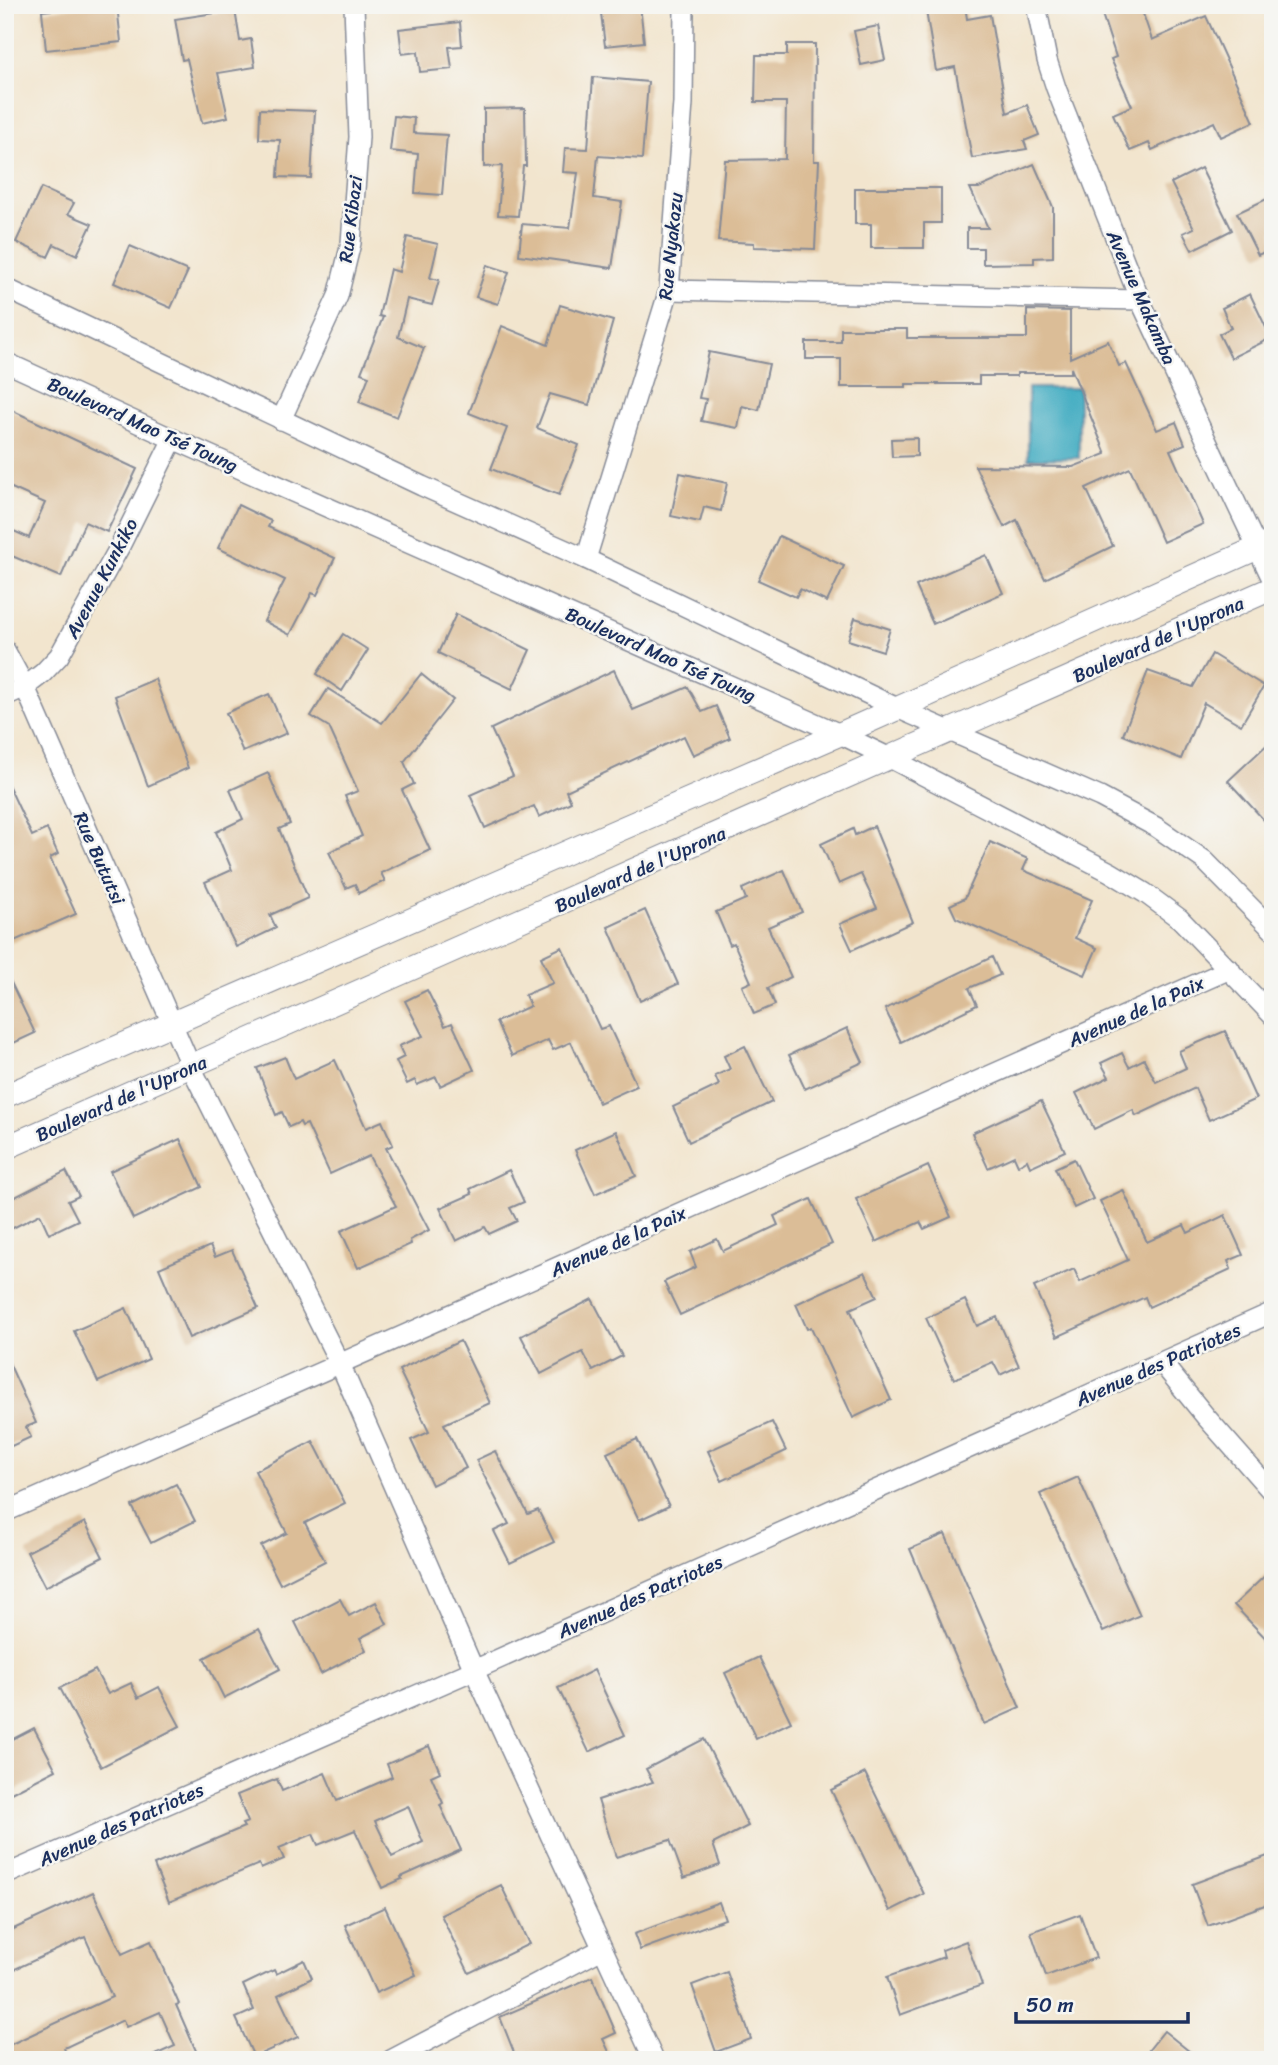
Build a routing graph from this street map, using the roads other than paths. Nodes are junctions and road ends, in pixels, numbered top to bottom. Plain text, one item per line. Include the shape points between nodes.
1 (354, 5) edge
2 (684, 5) edge
3 (1036, 5) edge
4 (5, 288) edge
5 (669, 290) junction
6 (1140, 300) junction
7 (5, 362) edge
8 (281, 420) junction
9 (173, 439) junction
10 (1265, 545) edge
11 (586, 559) junction
12 (1273, 581) edge
13 (1273, 587) edge
14 (5, 650) edge
15 (25, 687) junction
16 (5, 696) edge
17 (897, 708) junction
18 (951, 731) junction
19 (840, 734) junction
20 (890, 758) junction
21 (1273, 930) edge
22 (1230, 969) junction
23 (1273, 1016) edge
24 (172, 1025) junction
25 (191, 1067) junction
26 (5, 1097) edge
27 (5, 1148) edge
28 (1273, 1312) edge
29 (1162, 1363) junction
30 (340, 1364) junction
31 (1273, 1493) edge
32 (5, 1512) edge
33 (474, 1670) junction
34 (5, 1875) edge
35 (602, 1949) junction
36 (391, 2060) edge
37 (654, 2060) edge

1 - 8 street, Rue Kibazi via 359,137 351,243 338,296
2 - 5 street, Rue Nyakazu via 683,103
3 - 6 street, Avenue Makamba via 1056,88
4 - 8 street
5 - 6 street
5 - 11 street, Rue Nyakazu
6 - 10 street, Avenue Makamba
7 - 9 street, Boulevard Mao Tsé Toung
8 - 11 street
9 - 15 street, Avenue Kunkiko via 59,656
9 - 19 street, Boulevard Mao Tsé Toung
10 - 12 street, Avenue Makamba
10 - 17 street
11 - 17 street
13 - 18 street, Boulevard de l'Uprona
14 - 15 street, Rue Bututsi
15 - 16 street, Avenue Kunkiko
15 - 24 street, Rue Bututsi
17 - 18 street
17 - 19 street
18 - 20 street, Boulevard de l'Uprona
18 - 21 street via 1156,827 1204,860
19 - 20 street, Boulevard Mao Tsé Toung
19 - 24 street
20 - 22 street, Boulevard Mao Tsé Toung via 1145,892
20 - 25 street, Boulevard de l'Uprona
22 - 23 street, Boulevard Mao Tsé Toung
22 - 30 street, Avenue de la Paix
24 - 25 street, Rue Bututsi
24 - 26 street
25 - 27 street, Boulevard de l'Uprona
25 - 30 street, Rue Bututsi
28 - 29 street, Avenue des Patriotes
29 - 31 street
29 - 33 street, Avenue des Patriotes
30 - 32 street, Avenue de la Paix
30 - 33 street, Rue Bututsi
33 - 34 street, Avenue des Patriotes
33 - 35 street, Rue Bututsi
35 - 36 street
35 - 37 street, Rue Bututsi

